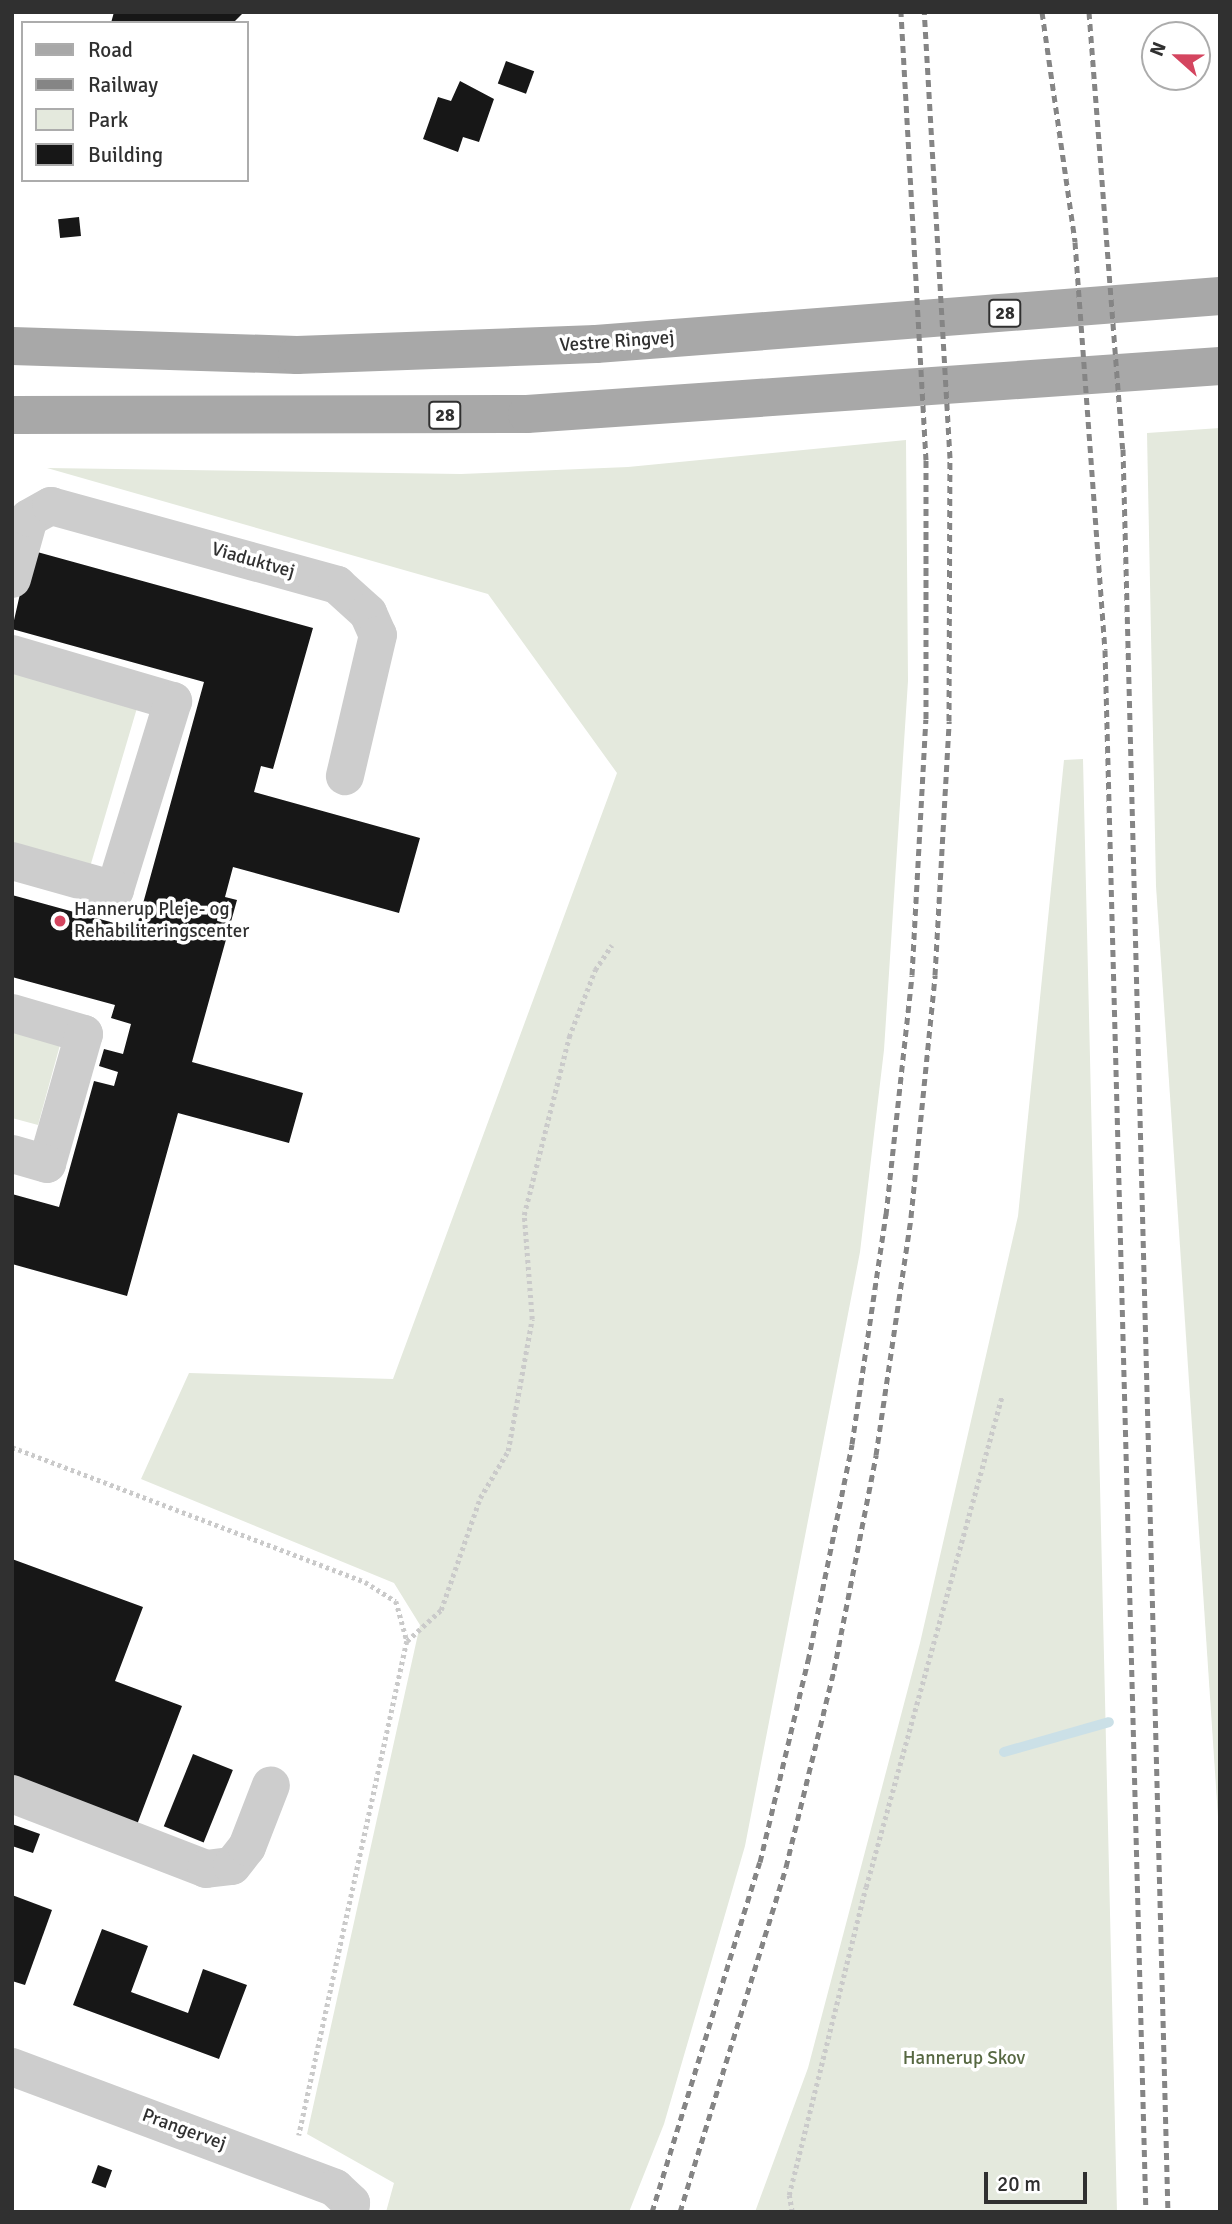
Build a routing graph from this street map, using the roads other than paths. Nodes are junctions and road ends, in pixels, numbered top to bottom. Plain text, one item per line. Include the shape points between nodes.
1 (1220, 296) edge
2 (12, 346) edge
3 (1220, 366) edge
4 (12, 415) edge
5 (12, 579) edge
6 (12, 654) edge
7 (345, 776) dead end
8 (12, 861) edge
9 (12, 1013) edge
10 (12, 1154) edge
11 (271, 1785) dead end
12 (12, 1794) edge
13 (12, 2067) edge
14 (350, 2208) edge

1 - 2 main road, Vestre Ringvej / 28 via 596,344 297,355
3 - 4 main road, 28 via 527,414
5 - 7 street, Viaduktvej via 29,518 51,506 337,585 368,613 377,635
6 - 8 street via 173,701 115,890
9 - 10 street via 84,1034 47,1164
11 - 12 street via 247,1847 232,1866 206,1869
13 - 14 street, Prangervej via 291,2169 335,2188

